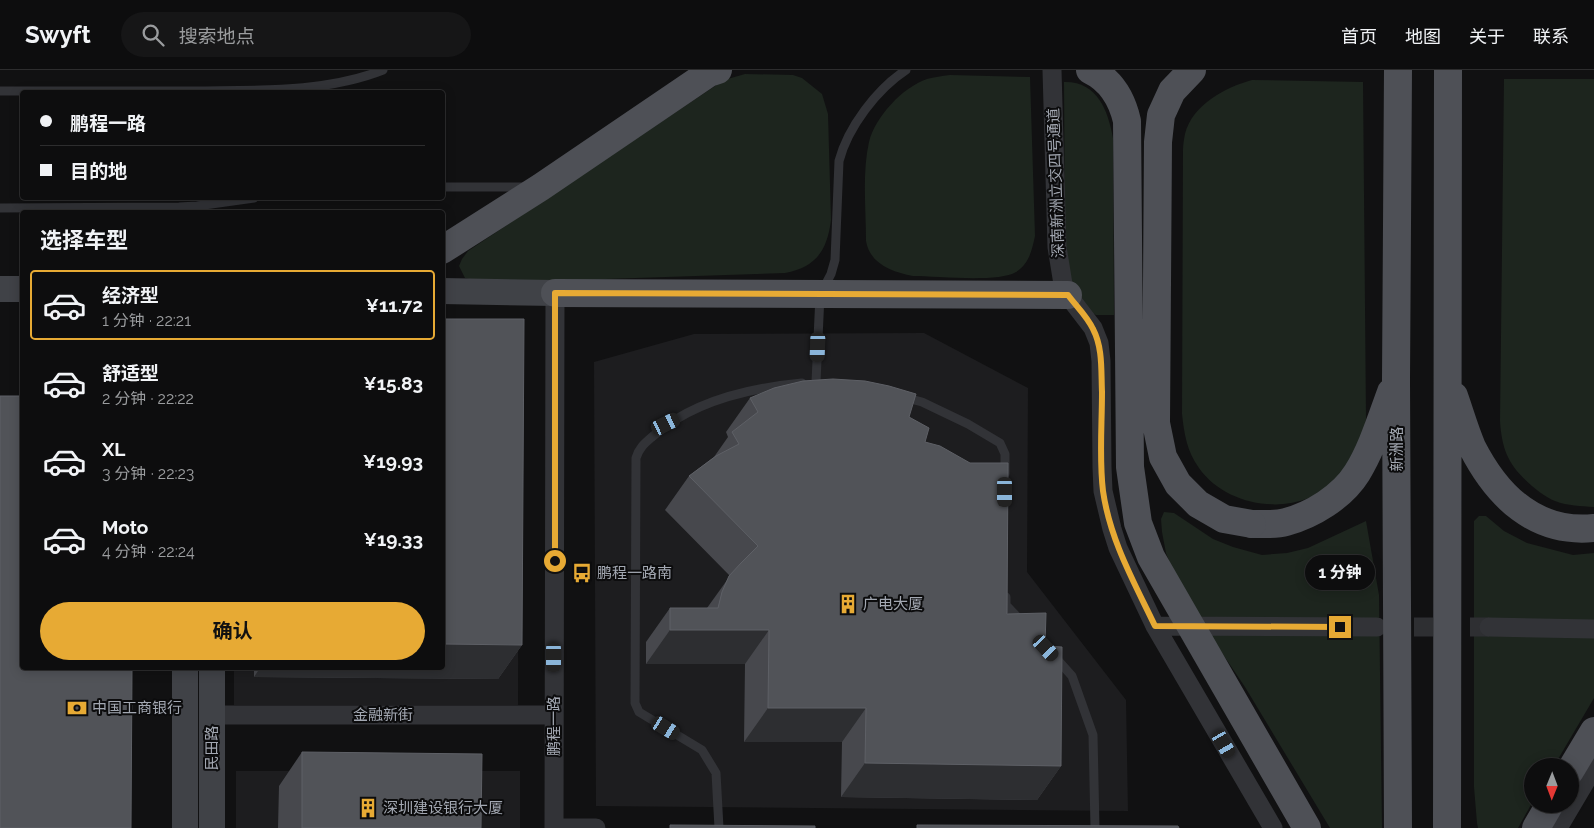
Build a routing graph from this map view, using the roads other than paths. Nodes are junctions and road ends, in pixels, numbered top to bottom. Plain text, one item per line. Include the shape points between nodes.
1 (383, 70) edge
2 (718, 70) edge
3 (906, 70) edge
4 (1052, 70) edge
5 (1090, 70) edge
6 (1192, 70) edge
7 (1398, 70) edge
8 (1448, 70) edge
9 (271, 90) edge
10 (0, 91) edge
11 (20, 91) edge
12 (445, 187) edge
13 (540, 188) junction
14 (240, 200) edge
15 (0, 208) edge
16 (445, 248) edge
17 (0, 289) edge
18 (20, 289) edge
19 (445, 291) edge
20 (555, 293) junction
21 (820, 295) junction
22 (1068, 295) junction
23 (1396, 379) junction
24 (1448, 379) junction
25 (816, 382) junction
26 (826, 383) edge
27 (893, 395) edge
28 (1005, 483) edge
29 (1587, 529) edge
30 (1006, 586) edge
31 (1026, 626) edge
32 (1155, 626) junction
33 (1377, 627) tunnel mouth
34 (1489, 627) tunnel mouth
35 (1594, 629) edge
36 (1046, 648) edge
37 (185, 670) edge
38 (212, 670) edge
39 (212, 715) junction
40 (554, 715) junction
41 (1594, 731) edge
42 (1578, 758) edge
43 (1594, 767) edge
44 (1545, 813) edge
45 (185, 828) edge
46 (212, 828) edge
47 (554, 828) edge
48 (596, 828) edge
49 (719, 828) edge
50 (1095, 828) edge
51 (1273, 828) edge
52 (1307, 828) edge
53 (1398, 828) edge
54 (1447, 828) edge
55 (1536, 828) edge
56 (1558, 828) edge

1 - 9 lane via 323,85
2 - 13 main road via 674,96
3 - 21 lane via 871,103 843,146 839,160 835,260
4 - 22 street, 深南新洲立交四号通道 via 1057,247
5 - 52 main road, bridge via 1106,80 1116,92 1124,106 1127,121 1130,467 1138,522 1151,557
6 - 23 main road, bridge via 1172,91 1162,115 1158,142 1156,423 1164,457 1178,484 1198,504 1224,519 1252,524 1284,523 1303,516 1324,505 1356,475
7 - 23 main road, 新洲路
8 - 24 main road
10 - 11 lane
12 - 13 lane
13 - 16 main road
14 - 15 lane via 179,207
17 - 18 street
19 - 20 street
20 - 21 main road
20 - 40 street, 鹏程一路
21 - 22 main road
21 - 25 lane
22 - 32 street via 1093,328 1099,344 1103,491 1118,548
23 - 53 main road, 新洲路
24 - 29 main road via 1472,446 1500,491 1524,513 1552,524
24 - 54 main road
25 - 26 lane
25 - 49 lane via 769,386 716,400 666,424 639,450 636,458 635,703 640,712 702,750 716,773
27 - 28 lane via 922,402 1000,442 1005,454
30 - 31 lane via 1006,605
32 - 33 street
32 - 51 street
34 - 35 street
36 - 50 lane via 1072,676 1093,735
37 - 45 street, 民田路
38 - 39 street, 民田路
39 - 40 street, 金融新街
39 - 46 street, 民田路
40 - 47 street, 鹏程一路
41 - 42 main road
43 - 56 street
44 - 55 main road
47 - 48 street

